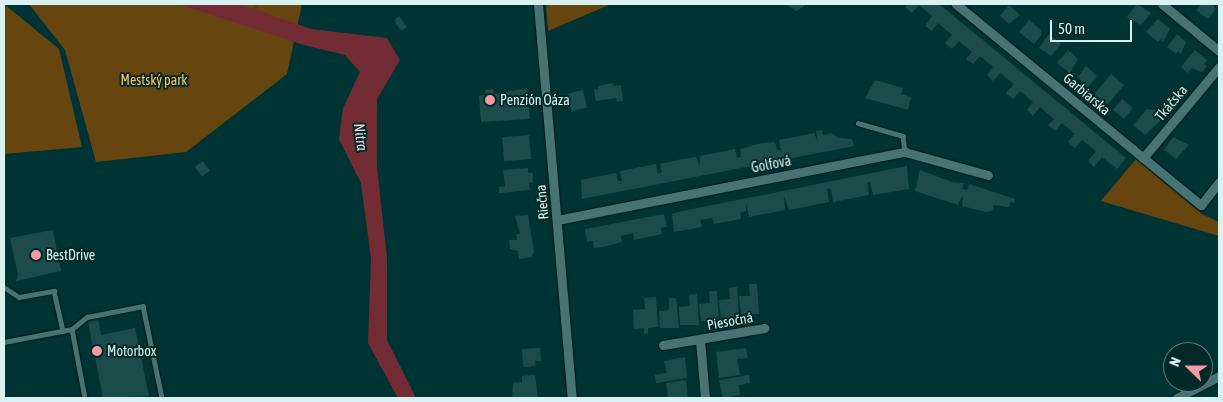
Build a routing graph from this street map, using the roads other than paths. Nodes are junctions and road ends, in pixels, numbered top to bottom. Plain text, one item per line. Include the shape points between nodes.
1 (538, 4) edge
2 (1162, 4) edge
3 (962, 6) edge
4 (1219, 51) edge
5 (1219, 66) edge
6 (858, 123) dead end
7 (905, 152) junction
8 (1143, 158) junction
9 (988, 175) dead end
10 (1219, 182) edge
11 (557, 220) junction
12 (4, 287) edge
13 (765, 328) dead end
14 (72, 329) junction
15 (63, 331) junction
16 (700, 340) junction
17 (4, 342) edge
18 (663, 345) dead end
19 (1219, 376) edge
20 (85, 398) edge
21 (162, 398) edge
22 (572, 398) edge
23 (705, 398) edge
24 (1177, 398) edge

1 - 11 street, Riečna
2 - 4 street
3 - 8 street, Garbiarska
5 - 8 street, Tkáčska
6 - 7 lane via 903,136
7 - 9 street, Golfová
7 - 11 street, Golfová
8 - 10 street, Garbiarska via 1201,205
11 - 22 street, Riečna
12 - 15 lane via 19,297 54,290
13 - 16 street, Piesočná
14 - 15 lane
14 - 20 lane
14 - 21 lane via 87,317 143,306
15 - 17 lane
16 - 18 street, Piesočná
16 - 23 street, Piesočná
19 - 24 street

